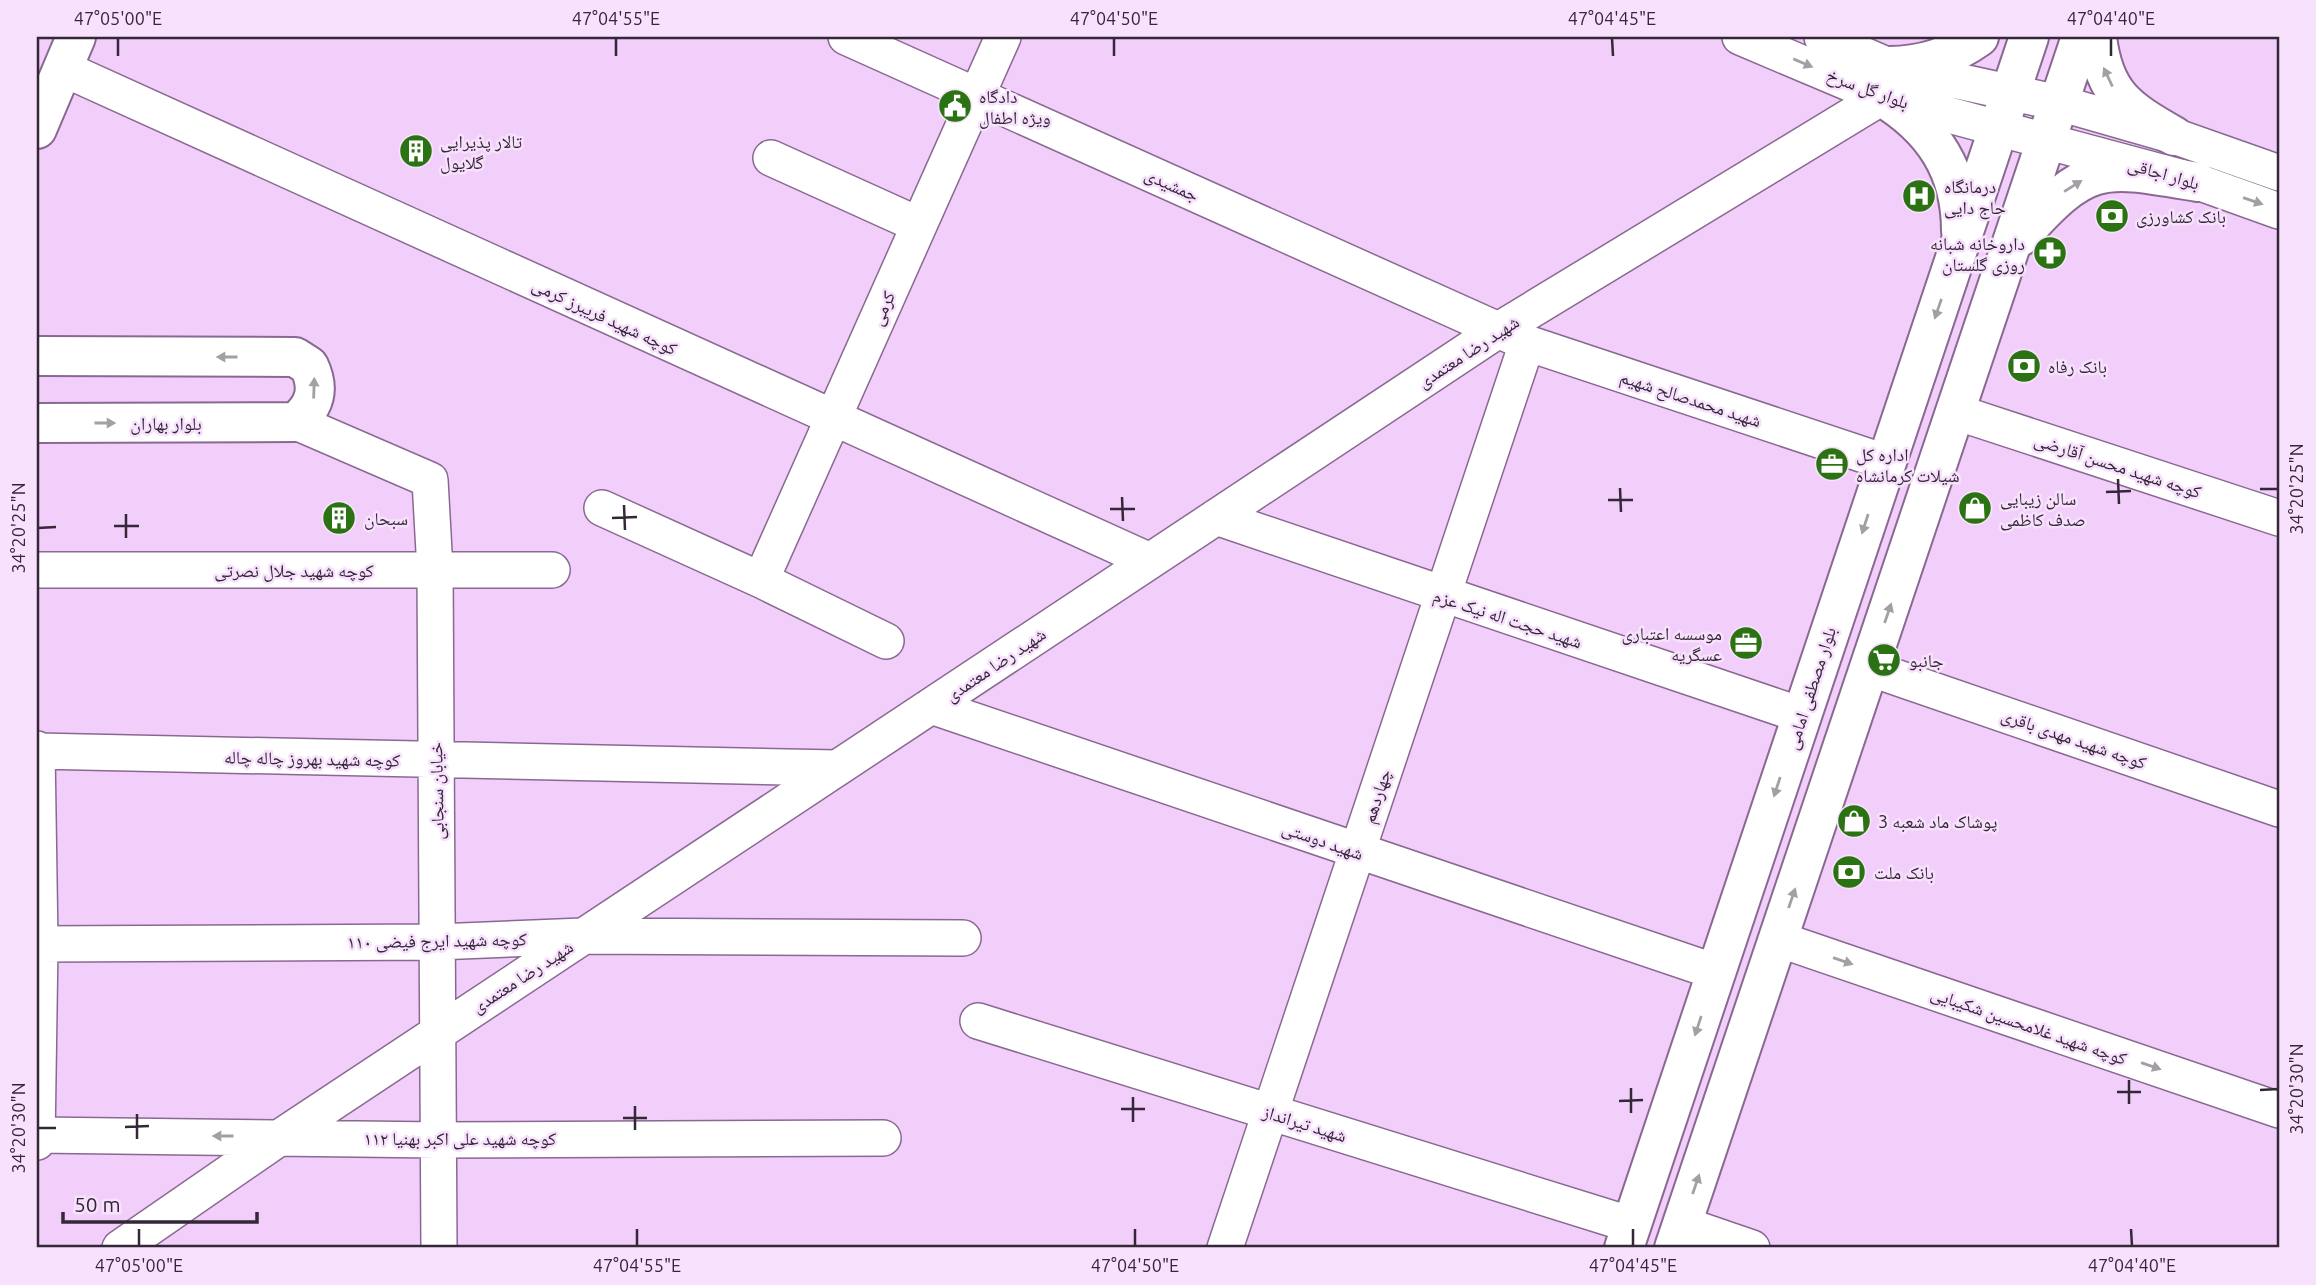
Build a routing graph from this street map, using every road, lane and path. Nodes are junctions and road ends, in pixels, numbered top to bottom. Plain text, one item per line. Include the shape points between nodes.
1 (846, 37) edge
2 (1003, 37) edge
3 (1740, 37) edge
4 (1822, 37) edge
5 (1979, 37) edge
6 (2029, 37) edge
7 (2081, 37) edge
8 (2097, 37) edge
9 (55, 50) edge
10 (1885, 81) junction
11 (2012, 90) junction
12 (977, 96) junction
13 (2059, 103) junction
14 (37, 129) edge
15 (2000, 129) junction
16 (2174, 136) junction
17 (2047, 139) junction
18 (771, 158) dead end
19 (2279, 173) edge
20 (2198, 182) junction
21 (2279, 211) edge
22 (919, 225) junction
23 (1961, 241) junction
24 (2007, 251) junction
25 (1512, 337) junction
26 (37, 356) edge
27 (1956, 412) junction
28 (832, 420) junction
29 (296, 422) junction
30 (37, 423) edge
31 (1885, 462) junction
32 (602, 508) dead end
33 (1216, 517) junction
34 (2279, 518) edge
35 (1150, 561) junction
36 (37, 569) edge
37 (435, 570) junction
38 (552, 570) dead end
39 (761, 580) junction
40 (1442, 596) junction
41 (886, 642) dead end
42 (1869, 668) junction
43 (931, 706) junction
44 (1801, 715) junction
45 (37, 751) edge
46 (435, 761) junction
47 (837, 768) junction
48 (2279, 808) edge
49 (1357, 852) junction
50 (583, 936) junction
51 (963, 938) dead end
52 (1778, 939) junction
53 (437, 942) junction
54 (38, 944) edge
55 (1716, 972) junction
56 (978, 1021) dead end
57 (435, 1034) junction
58 (2279, 1110) edge
59 (1270, 1112) junction
60 (37, 1135) edge
61 (282, 1136) junction
62 (883, 1138) dead end
63 (438, 1140) junction
64 (37, 1142) edge
65 (1678, 1236) edge
66 (1628, 1237) edge
67 (120, 1248) edge
68 (439, 1248) edge
69 (1225, 1248) edge
70 (1752, 1248) edge

1 - 12 street, جمشیدی
2 - 12 street, کرمی
3 -> 10 street, بلوار گل سرخ
4 - 10 street, بلوار گل سرخ
5 - 10 main road
6 - 11 main road
7 - 13 main road
16 -> 8 main road via 2129,110 2119,98 2105,71
9 - 14 main road
9 - 28 street, کوچه شهید فریبرز کرمی
10 - 11 street, بلوار گل سرخ
10 - 15 street, بلوار گل سرخ
10 - 23 main road via 1943,153 1959,195
10 - 25 street, شهید رضا معتمدی
11 - 13 street, بلوار گل سرخ
11 - 15 main road, بلوار مصطفی امامی
12 - 22 street, کرمی
12 - 25 street, جمشیدی
13 - 16 street, بلوار اجاقی
13 - 17 main road
15 - 17 street, بلوار گل سرخ
15 - 23 main road, بلوار مصطفی امامی
16 - 19 street, بلوار اجاقی
17 - 20 street, بلوار اجاقی
17 - 24 main road
18 - 22 street
20 -> 21 street, بلوار اجاقی
24 -> 20 main road via 2067,188 2097,174 2133,171
22 - 28 street, کرمی
23 -> 31 main road, بلوار مصطفی امامی
24 - 27 main road
25 - 31 street, شهید محمدصالح شهیم
25 - 33 street, شهید رضا معتمدی
25 - 40 street, چهاردهم
29 -> 26 main road via 308,412 316,387 309,366 295,357
27 - 34 street, کوچه شهید محسن آقارضی
42 -> 27 main road
28 - 35 street, کوچه شهید فریبرز کرمی
28 - 39 street, کرمی
30 -> 29 main road, بلوار بهاران
29 - 37 street, خیابان سنجابی via 430,480
31 -> 44 main road, بلوار مصطفی امامی
32 - 39 street
33 - 35 street, شهید رضا معتمدی
33 - 40 street, شهید حجت اله نیک عزم
35 - 43 street, شهید رضا معتمدی
36 - 37 street, کوچه شهید جلال نصرتی
37 - 38 street, کوچه شهید جلال نصرتی
37 - 46 street, خیابان سنجابی
39 - 41 street
40 - 44 street, شهید حجت اله نیک عزم
40 - 49 street, چهاردهم
42 - 48 street, کوچه شهید مهدی باقری
52 -> 42 main road
43 - 47 street, شهید رضا معتمدی
43 - 49 street, شهید دوستی
44 -> 55 main road, بلوار مصطفی امامی
45 - 46 street, کوچه شهید بهروز چاله چاله
45 - 54 street
46 - 47 street, کوچه شهید بهروز چاله چاله
46 - 53 street, خیابان سنجابی
47 - 50 street, شهید رضا معتمدی
49 - 55 street, شهید دوستی
49 - 59 street, چهاردهم
50 - 51 street, کوچه شهید ایرج فیضی ۱۱۰
50 - 53 street, کوچه شهید ایرج فیضی ۱۱۰
50 - 57 street, شهید رضا معتمدی
52 -> 58 street, کوچه شهید غلامحسین شکیبایی
65 -> 52 main road
53 - 54 street, کوچه شهید ایرج فیضی ۱۱۰
53 - 57 street, خیابان سنجابی
54 - 60 street
55 -> 66 main road, بلوار مصطفی امامی
56 - 59 street, شهید تیرانداز
57 - 61 street, شهید رضا معتمدی
57 - 63 street, خیابان سنجابی
59 - 66 street, شهید تیرانداز
59 - 69 street, چهاردهم
61 -> 60 street, کوچه شهید علی اکبر بهنیا ۱۱۲
60 - 64 street
61 - 63 street, کوچه شهید علی اکبر بهنیا ۱۱۲
61 - 67 street, شهید رضا معتمدی
62 - 63 street, کوچه شهید علی اکبر بهنیا ۱۱۲
63 - 68 street, خیابان سنجابی
65 - 70 street

